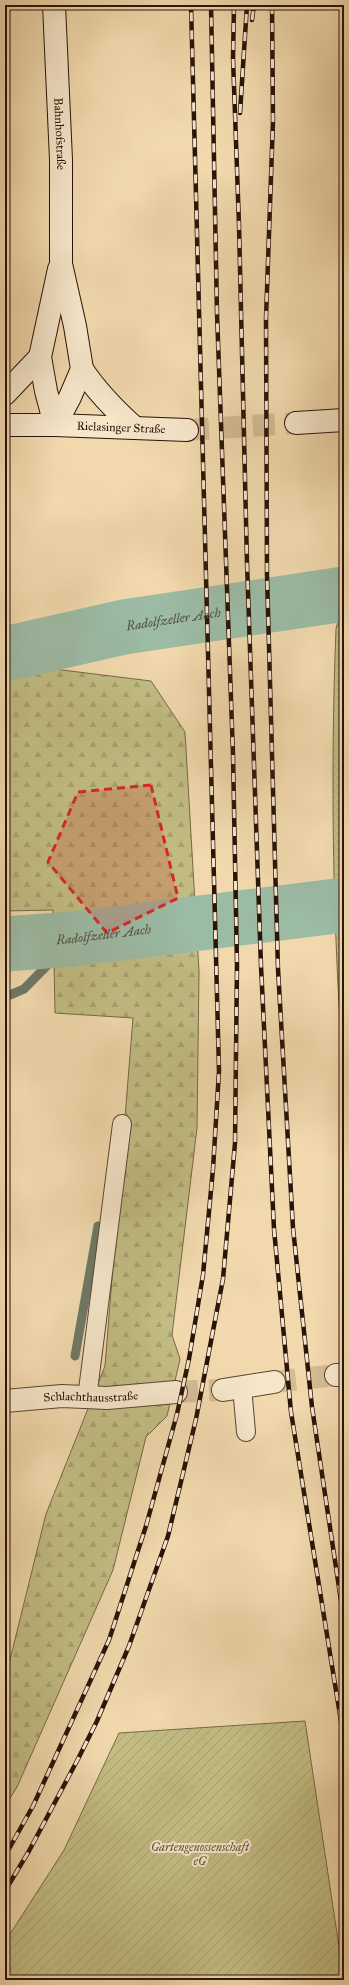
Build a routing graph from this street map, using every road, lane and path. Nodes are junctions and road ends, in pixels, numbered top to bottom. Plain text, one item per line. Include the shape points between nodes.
1 (54, 5) edge
2 (61, 264) junction
3 (40, 357) junction
4 (82, 369) junction
5 (5, 394) edge
6 (344, 420) edge
7 (296, 423) tunnel mouth
8 (5, 425) edge
9 (55, 425) junction
10 (135, 428) junction
11 (187, 430) tunnel mouth
12 (122, 1124) dead end
13 (274, 1382) tunnel mouth
14 (233, 1388) joint
15 (176, 1392) tunnel mouth
16 (87, 1398) junction
17 (5, 1401) edge
18 (246, 1432) dead end

1 - 2 street, Bahnhofstraße via 61,160
2 - 3 street, Bahnhofstraße
2 - 4 street, Bahnhofstraße
3 - 5 street
3 - 9 street, Bahnhofstraße
4 - 9 street
4 - 10 street via 94,388
6 - 7 street
8 - 9 street, Rielasinger Straße
9 - 10 street, Rielasinger Straße
10 - 11 street, Rielasinger Straße
12 - 16 lane
13 - 14 street
14 - 18 lane
15 - 16 street, Schlachthausstraße
16 - 17 street, Schlachthausstraße via 62,1396

